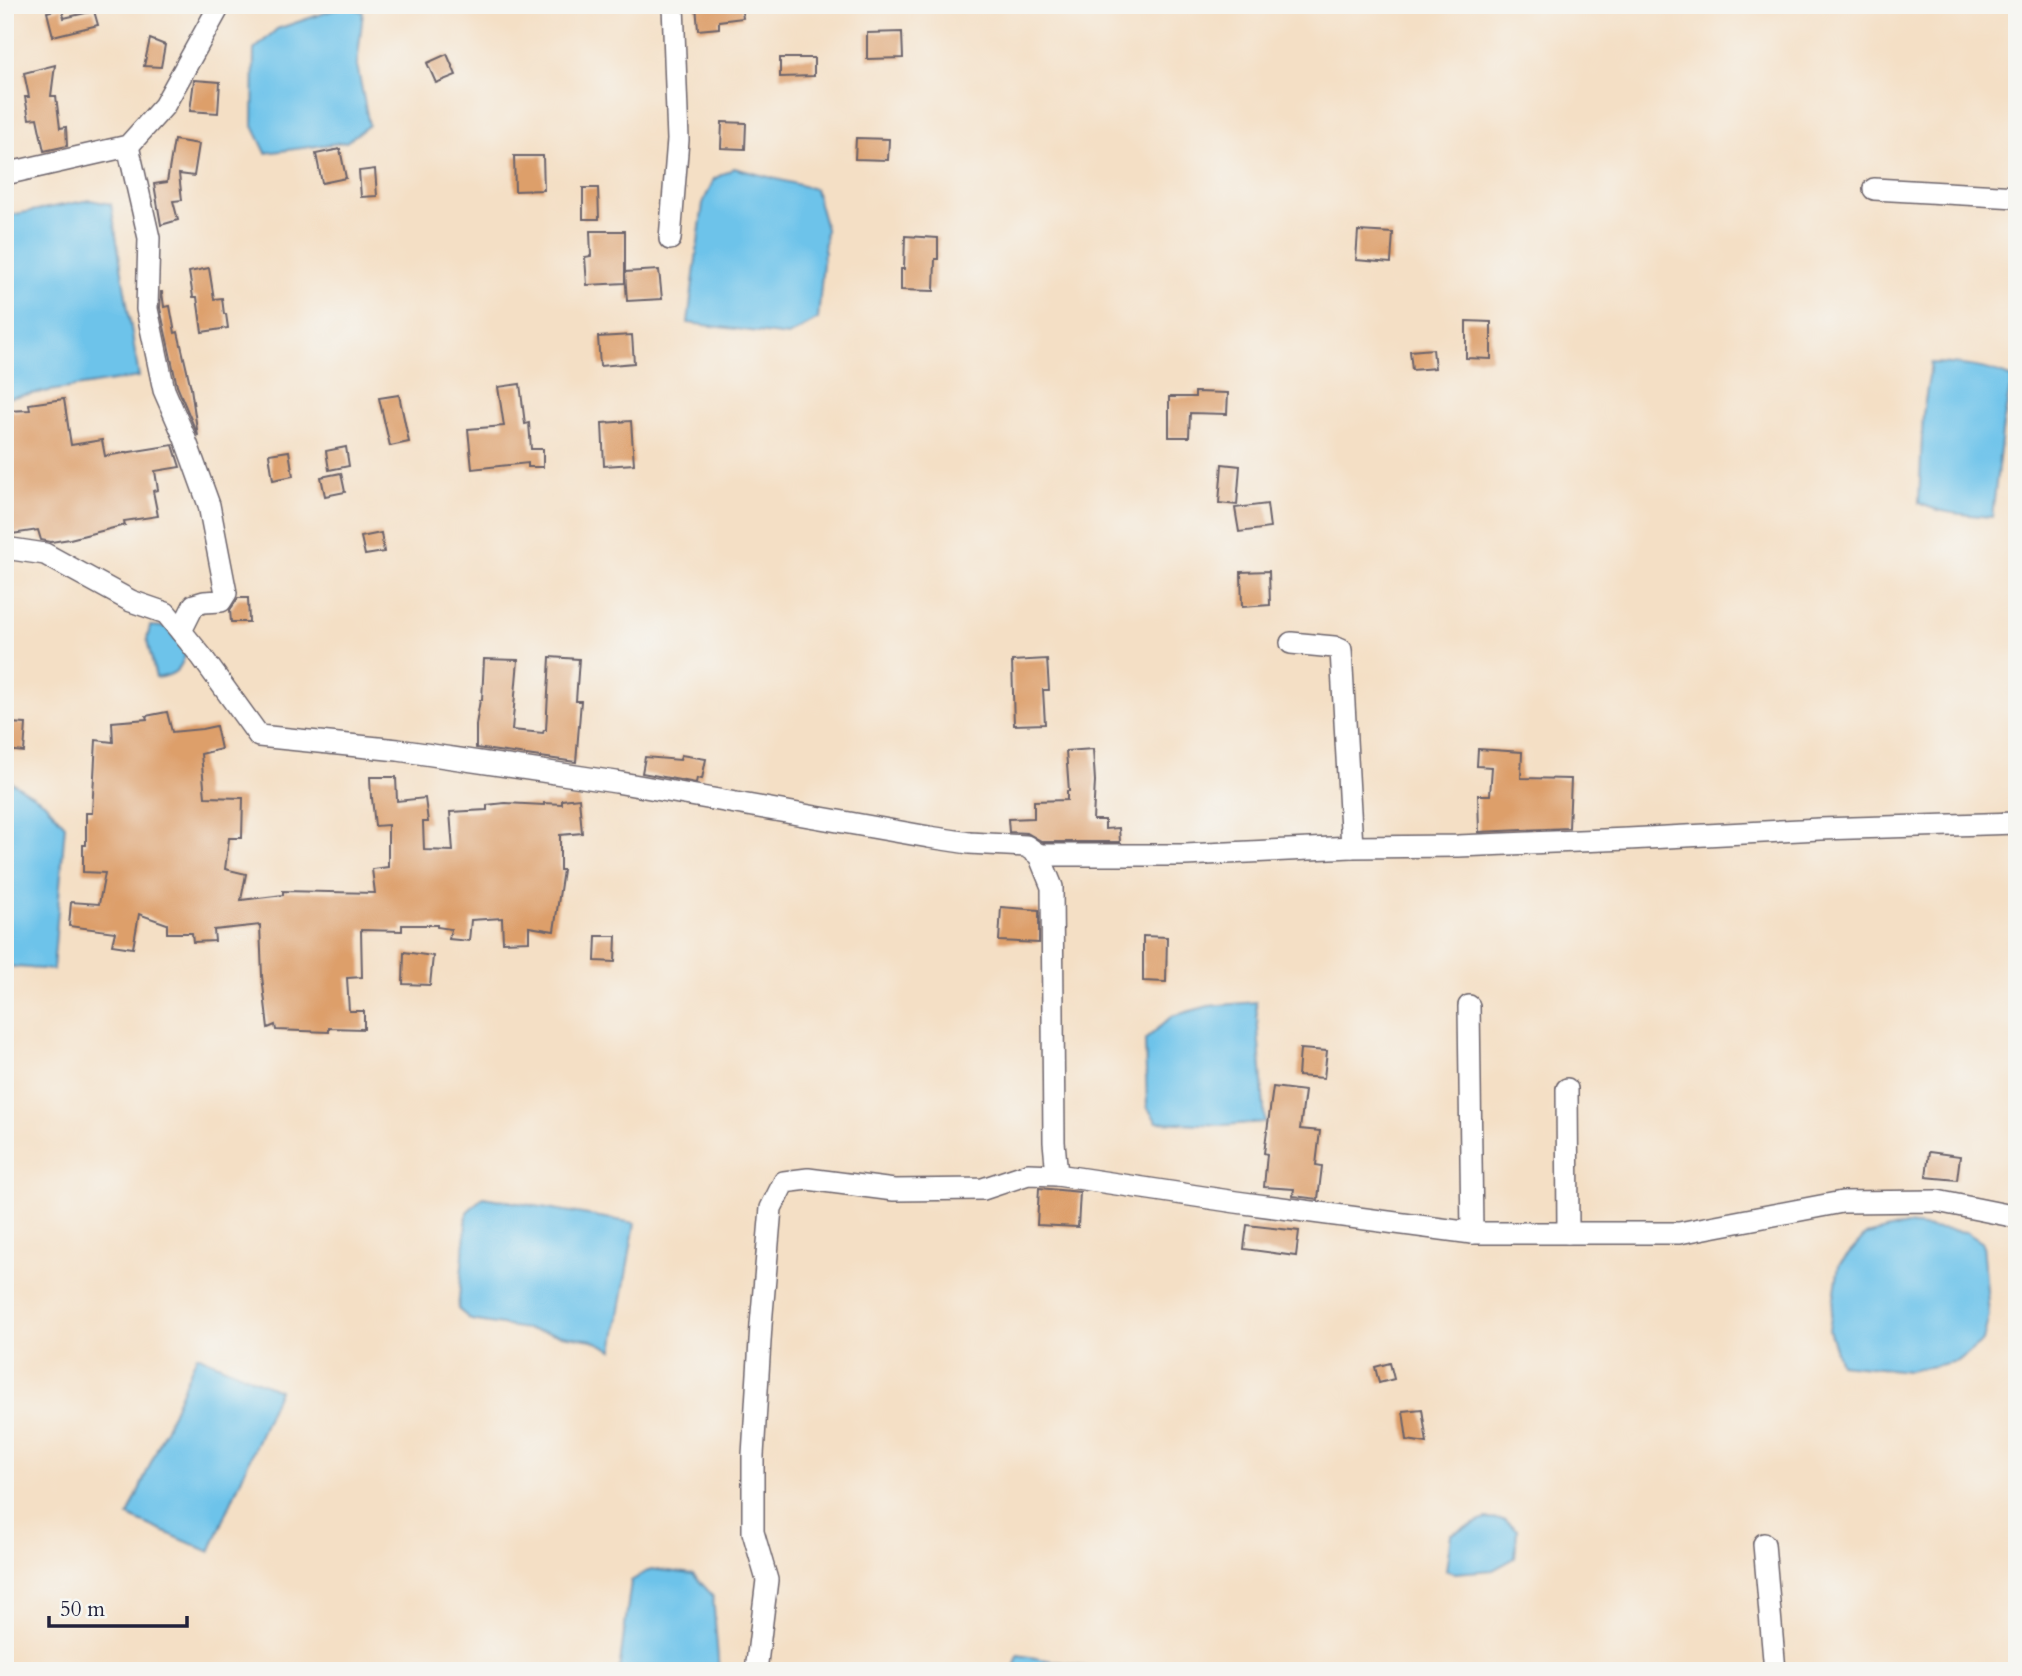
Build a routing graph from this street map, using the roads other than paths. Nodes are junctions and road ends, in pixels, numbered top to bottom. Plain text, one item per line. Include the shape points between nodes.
1 (220, 5) edge
2 (673, 5) edge
3 (128, 146) junction
4 (5, 174) edge
5 (1874, 189) dead end
6 (2017, 197) edge
7 (670, 239) dead end
8 (5, 548) edge
9 (181, 631) junction
10 (1291, 643) dead end
11 (2017, 823) edge
12 (1352, 847) junction
13 (1039, 855) junction
14 (1469, 1006) dead end
15 (1567, 1089) dead end
16 (1057, 1174) junction
17 (2017, 1217) edge
18 (1472, 1233) junction
19 (1568, 1233) junction
20 (1764, 1544) dead end
21 (756, 1671) edge
22 (1775, 1671) edge

1 - 3 street via 164,106
2 - 7 street via 678,140
3 - 4 street
3 - 9 street via 149,238 147,309 158,363 209,505 226,593 221,601 194,604
5 - 6 street
8 - 9 street via 45,554 131,601 166,613
9 - 13 street via 259,736 398,750 602,780 929,837 1026,846
10 - 12 street via 1341,650
11 - 12 street
12 - 13 street via 1185,855
13 - 16 street via 1052,887
14 - 18 street
15 - 19 street
16 - 18 street
16 - 21 street via 1028,1174 983,1189 894,1190 808,1179 783,1182 771,1208 759,1351 753,1532 767,1580
17 - 19 street via 1937,1201 1842,1202 1679,1233
18 - 19 street
20 - 22 street

